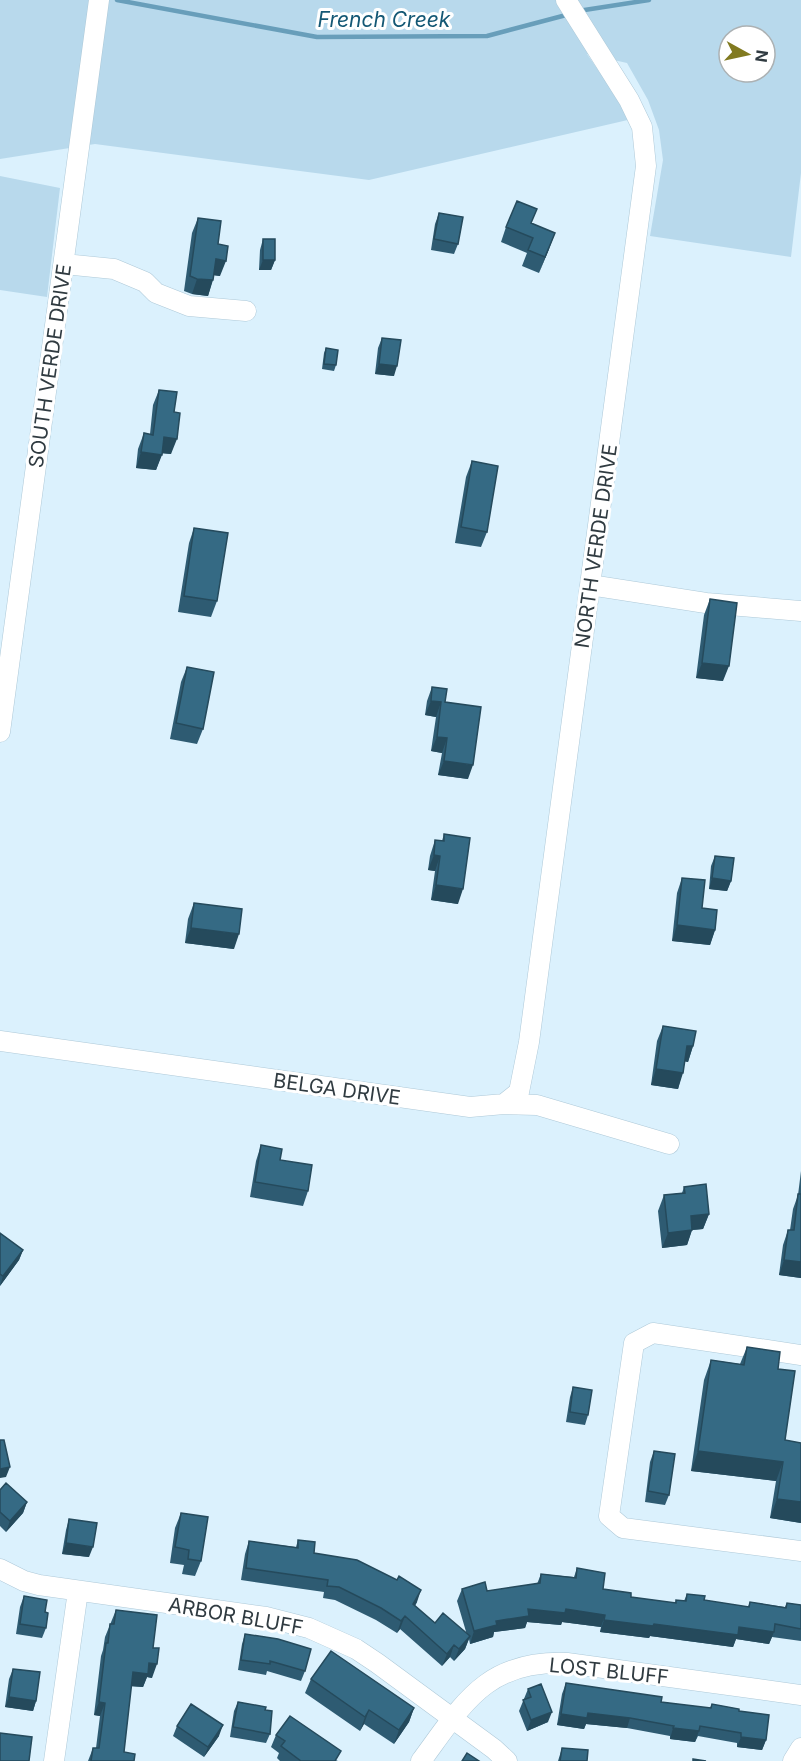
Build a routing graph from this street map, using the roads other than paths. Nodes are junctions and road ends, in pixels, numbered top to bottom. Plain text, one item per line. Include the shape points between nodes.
1 (99, 0) edge
2 (566, 0) edge
3 (64, 264) junction
4 (246, 311) dead end
5 (590, 585) junction
6 (801, 610) edge
7 (0, 732) edge
8 (0, 1041) edge
9 (504, 1104) junction
10 (669, 1144) dead end
11 (801, 1355) edge
12 (801, 1551) edge
13 (0, 1569) edge
14 (78, 1591) junction
15 (801, 1695) edge
16 (453, 1719) junction
17 (801, 1748) edge
18 (54, 1761) edge
19 (421, 1761) edge
20 (507, 1761) edge
21 (793, 1761) edge

1 - 3 street, SOUTH VERDE DRIVE
2 - 5 street, NORTH VERDE DRIVE via 629,100 642,127 646,166
3 - 4 street via 114,269 145,282 156,294 189,306
3 - 7 street, SOUTH VERDE DRIVE
5 - 6 street via 706,603
5 - 9 street, NORTH VERDE DRIVE via 530,1042 519,1092
8 - 9 street, BELGA DRIVE via 470,1107
9 - 10 street, BELGA DRIVE via 537,1105
11 - 12 street via 653,1333 633,1343 609,1516 623,1528
13 - 14 street, ARBOR BLUFF via 24,1581
14 - 16 street, ARBOR BLUFF via 266,1617 309,1628 356,1649
14 - 18 street
15 - 16 street, LOST BLUFF via 545,1662 500,1674 480,1687
16 - 19 street, LOST BLUFF
16 - 20 street, ARBOR BLUFF
17 - 21 street

